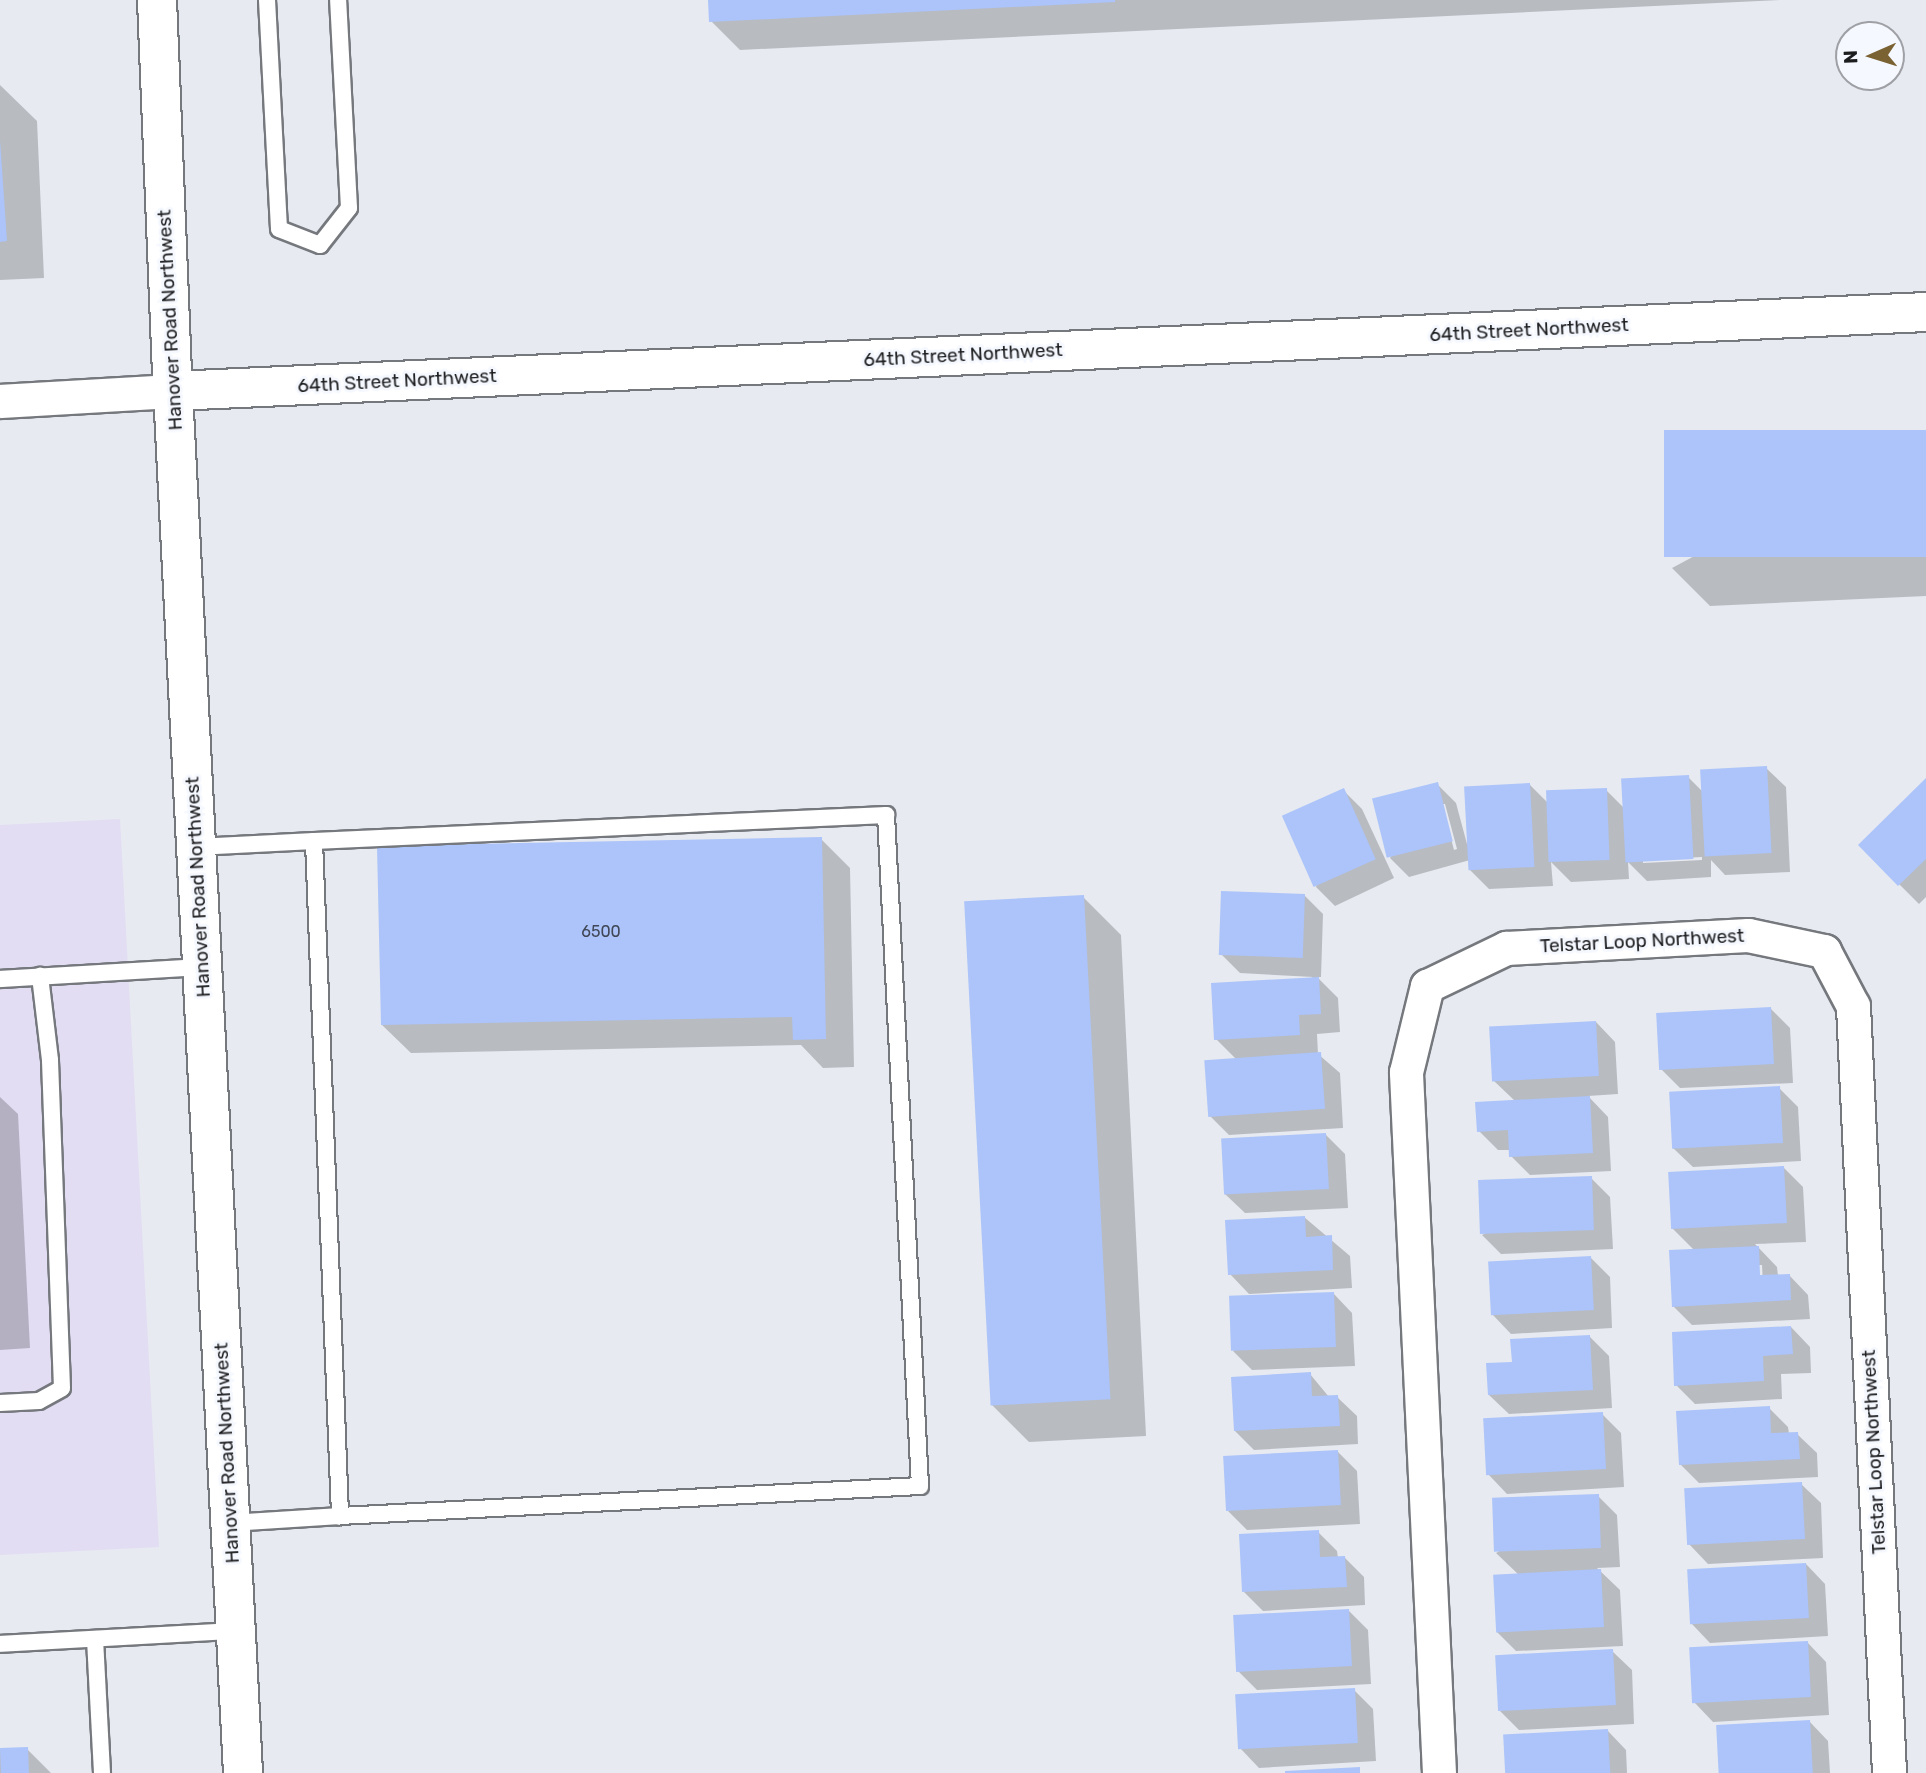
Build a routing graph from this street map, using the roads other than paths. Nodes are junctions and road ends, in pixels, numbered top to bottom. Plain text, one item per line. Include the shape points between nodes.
1 (156, 0) edge
2 (267, 0) edge
3 (338, 0) edge
4 (1926, 312) edge
5 (173, 391) junction
6 (0, 401) edge
7 (314, 841) junction
8 (196, 847) junction
9 (202, 967) junction
10 (40, 976) junction
11 (0, 979) edge
12 (0, 1403) edge
13 (340, 1516) junction
14 (230, 1524) junction
15 (236, 1631) junction
16 (95, 1639) junction
17 (0, 1644) edge
18 (102, 1773) edge
19 (243, 1773) edge
20 (1439, 1773) edge
21 (1889, 1773) edge

1 - 5 street, Hanover Road Northwest
2 - 3 lane via 279,229 320,245 349,208
4 - 5 street, 64th Street Northwest
5 - 6 street, 64th Street Northwest
5 - 8 street, Hanover Road Northwest
7 - 8 lane
7 - 13 lane
7 - 13 lane via 886,815 920,1486
8 - 9 street, Hanover Road Northwest
9 - 10 lane
9 - 14 street, Hanover Road Northwest
10 - 11 lane
10 - 12 lane via 50,1060 62,1388 39,1401
13 - 14 lane
14 - 15 street, Hanover Road Northwest
15 - 16 lane
15 - 19 street, Hanover Road Northwest
16 - 17 lane
16 - 18 lane
20 - 21 street, Telstar Loop Northwest via 1406,1072 1427,986 1507,948 1748,935 1824,951 1853,1006

